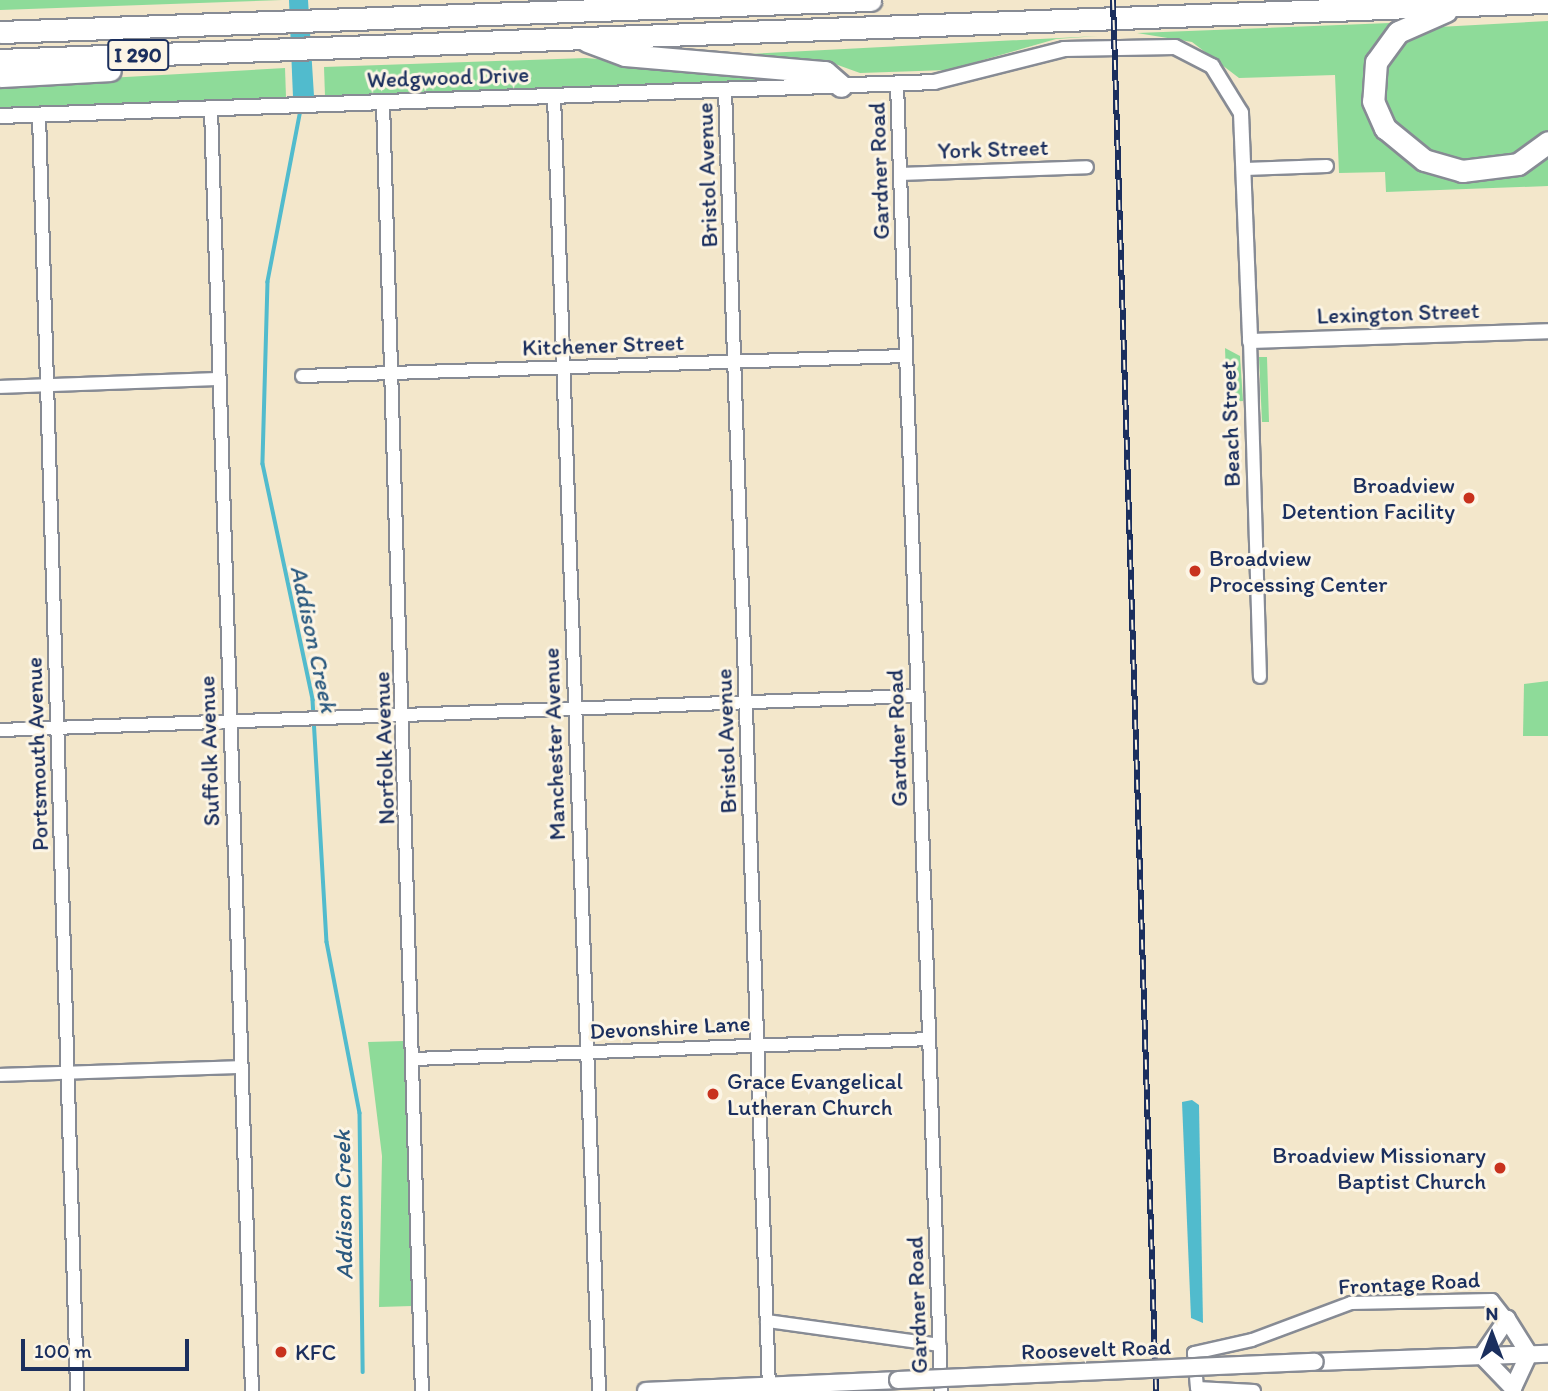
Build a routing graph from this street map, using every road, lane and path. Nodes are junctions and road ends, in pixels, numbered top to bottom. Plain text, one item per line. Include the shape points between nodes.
1 (544, 0) edge
2 (870, 0) edge
3 (1548, 2) edge
4 (1459, 5) junction
5 (498, 13) junction
6 (0, 32) edge
7 (579, 37) junction
8 (208, 52) junction
9 (0, 60) edge
10 (0, 76) edge
11 (897, 84) junction
12 (841, 86) junction
13 (725, 90) junction
14 (554, 96) junction
15 (383, 103) junction
16 (211, 109) junction
17 (39, 115) junction
18 (0, 116) edge
19 (1548, 142) edge
20 (1327, 166) dead end
21 (1087, 167) dead end
22 (1245, 169) junction
23 (900, 174) junction
24 (1548, 331) edge
25 (1250, 341) junction
26 (905, 356) junction
27 (735, 361) junction
28 (564, 367) junction
29 (394, 373) junction
30 (302, 376) dead end
31 (218, 379) junction
32 (47, 385) junction
33 (0, 387) edge
34 (1260, 677) dead end
35 (916, 696) junction
36 (745, 702) junction
37 (574, 709) junction
38 (404, 716) junction
39 (229, 722) junction
40 (57, 728) junction
41 (0, 730) edge
42 (929, 1039) junction
43 (758, 1044) junction
44 (584, 1052) junction
45 (414, 1059) junction
46 (239, 1067) junction
47 (68, 1073) junction
48 (0, 1075) edge
49 (1507, 1319) junction
50 (767, 1321) junction
51 (939, 1345) junction
52 (1529, 1354) junction
53 (1548, 1354) edge
54 (1482, 1356) junction
55 (769, 1388) edge
56 (1513, 1389) edge
57 (77, 1391) edge
58 (252, 1391) edge
59 (422, 1391) edge
60 (599, 1391) edge
61 (646, 1391) edge
62 (941, 1391) edge
63 (1254, 1391) edge

1 - 5 highway
2 - 5 highway, I 290
3 - 4 highway, I 290
4 - 7 highway, I 290
4 - 19 highway via 1410,25 1381,54 1371,87 1385,128 1424,160 1462,171 1510,167
5 - 6 highway, I 290
7 - 8 highway, I 290
7 - 12 highway via 625,55 825,72
8 - 9 highway, I 290
8 - 10 highway via 172,66
11 - 12 street, Wedgwood Drive
11 - 22 street, Beach Street via 961,79 1063,49 1175,47 1212,66 1234,94
11 - 23 street, Gardner Road
12 - 13 street, Wedgwood Drive
13 - 14 street, Wedgwood Drive
13 - 27 street, Bristol Avenue
14 - 15 street, Wedgwood Drive
14 - 28 street, Manchester Avenue
15 - 16 street, Wedgwood Drive
15 - 29 street, Norfolk Avenue
16 - 17 street, Wedgwood Drive
16 - 31 street, Suffolk Avenue
17 - 18 street, Wedgwood Drive
17 - 32 street, Portsmouth Avenue
20 - 22 street
21 - 23 street, York Street
22 - 25 street, Beach Street
23 - 26 street, Gardner Road
24 - 25 street, Lexington Street
25 - 34 street, Beach Street
26 - 27 street, Kitchener Street
26 - 35 street, Gardner Road
27 - 28 street, Kitchener Street
27 - 36 street, Bristol Avenue
28 - 29 street, Kitchener Street
28 - 37 street, Manchester Avenue
29 - 30 street, Kitchener Street
29 - 38 street, Norfolk Avenue
31 - 32 street
31 - 39 street, Suffolk Avenue
32 - 33 street
32 - 40 street, Portsmouth Avenue
35 - 36 street
35 - 42 street, Gardner Road
36 - 37 street
36 - 43 street, Bristol Avenue
37 - 38 street
37 - 44 street, Manchester Avenue
38 - 39 street
38 - 45 street, Norfolk Avenue
39 - 40 street
39 - 46 street, Suffolk Avenue
40 - 41 street
40 - 47 street, Portsmouth Avenue
42 - 43 street, Devonshire Lane
42 - 51 street, Gardner Road
43 - 44 street, Devonshire Lane
43 - 50 street, Bristol Avenue
44 - 45 street, Devonshire Lane
44 - 60 street, Manchester Avenue
45 - 59 street, Norfolk Avenue
46 - 47 street
46 - 58 street, Suffolk Avenue
47 - 48 street
47 - 57 street, Portsmouth Avenue
49 - 52 main road
49 - 54 main road
49 - 63 street, Frontage Road via 1492,1300 1351,1303 1252,1340 1194,1353 1197,1388
50 - 51 street
50 - 55 street, Bristol Avenue
51 - 62 street, Gardner Road
52 - 53 main road, Roosevelt Road
52 - 54 main road, Roosevelt Road
52 - 56 main road
54 - 55 main road, Roosevelt Road, bridge
54 - 56 main road
55 - 61 main road, Roosevelt Road

